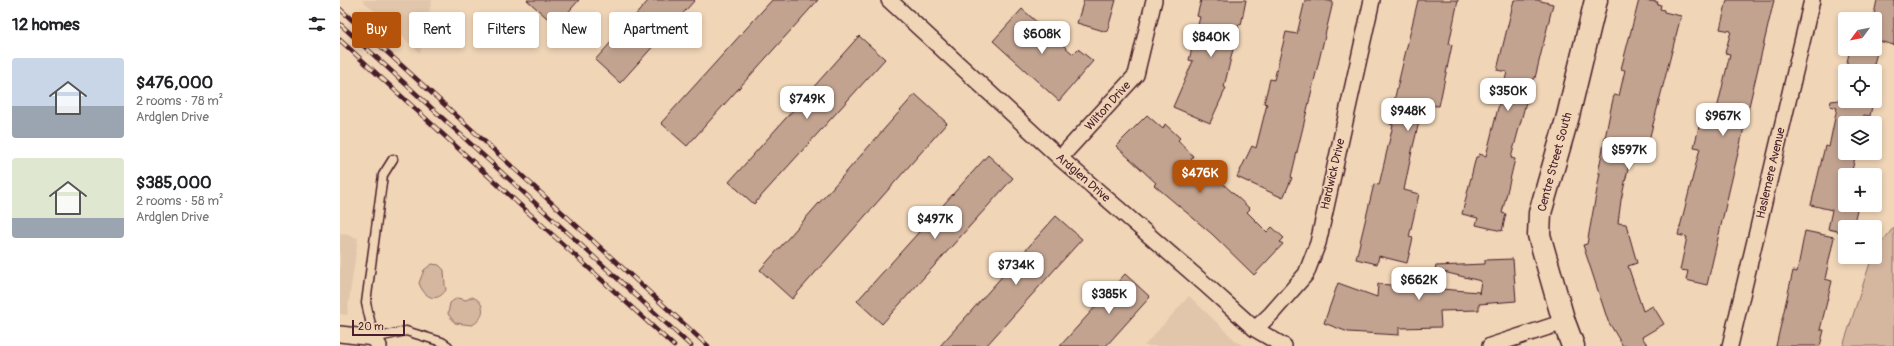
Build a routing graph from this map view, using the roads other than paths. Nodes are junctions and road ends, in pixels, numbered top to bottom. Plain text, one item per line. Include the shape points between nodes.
1 (889, 0) edge
2 (1154, 0) edge
3 (1372, 0) edge
4 (1596, 0) edge
5 (1812, 0) edge
6 (1060, 158) junction
7 (393, 159) dead end
8 (1564, 322) junction
9 (1255, 329) junction
10 (340, 334) edge
11 (376, 342) edge
12 (448, 346) edge
13 (1284, 346) edge
14 (1490, 346) edge
15 (1573, 346) edge
16 (1730, 346) edge

1 - 6 street, Ardglen Drive
2 - 6 street, Wilton Drive via 1136,75
3 - 9 street, Hardwick Drive via 1318,243 1306,274
4 - 8 street, Centre Street South via 1568,116 1540,213 1539,236
5 - 16 street, Haslemere Avenue
6 - 9 street, Ardglen Drive
7 - 11 lane via 383,176 366,303
8 - 14 street
8 - 15 street, Centre Street South
9 - 13 street, Ardglen Drive
10 - 11 street
11 - 12 lane via 406,331

